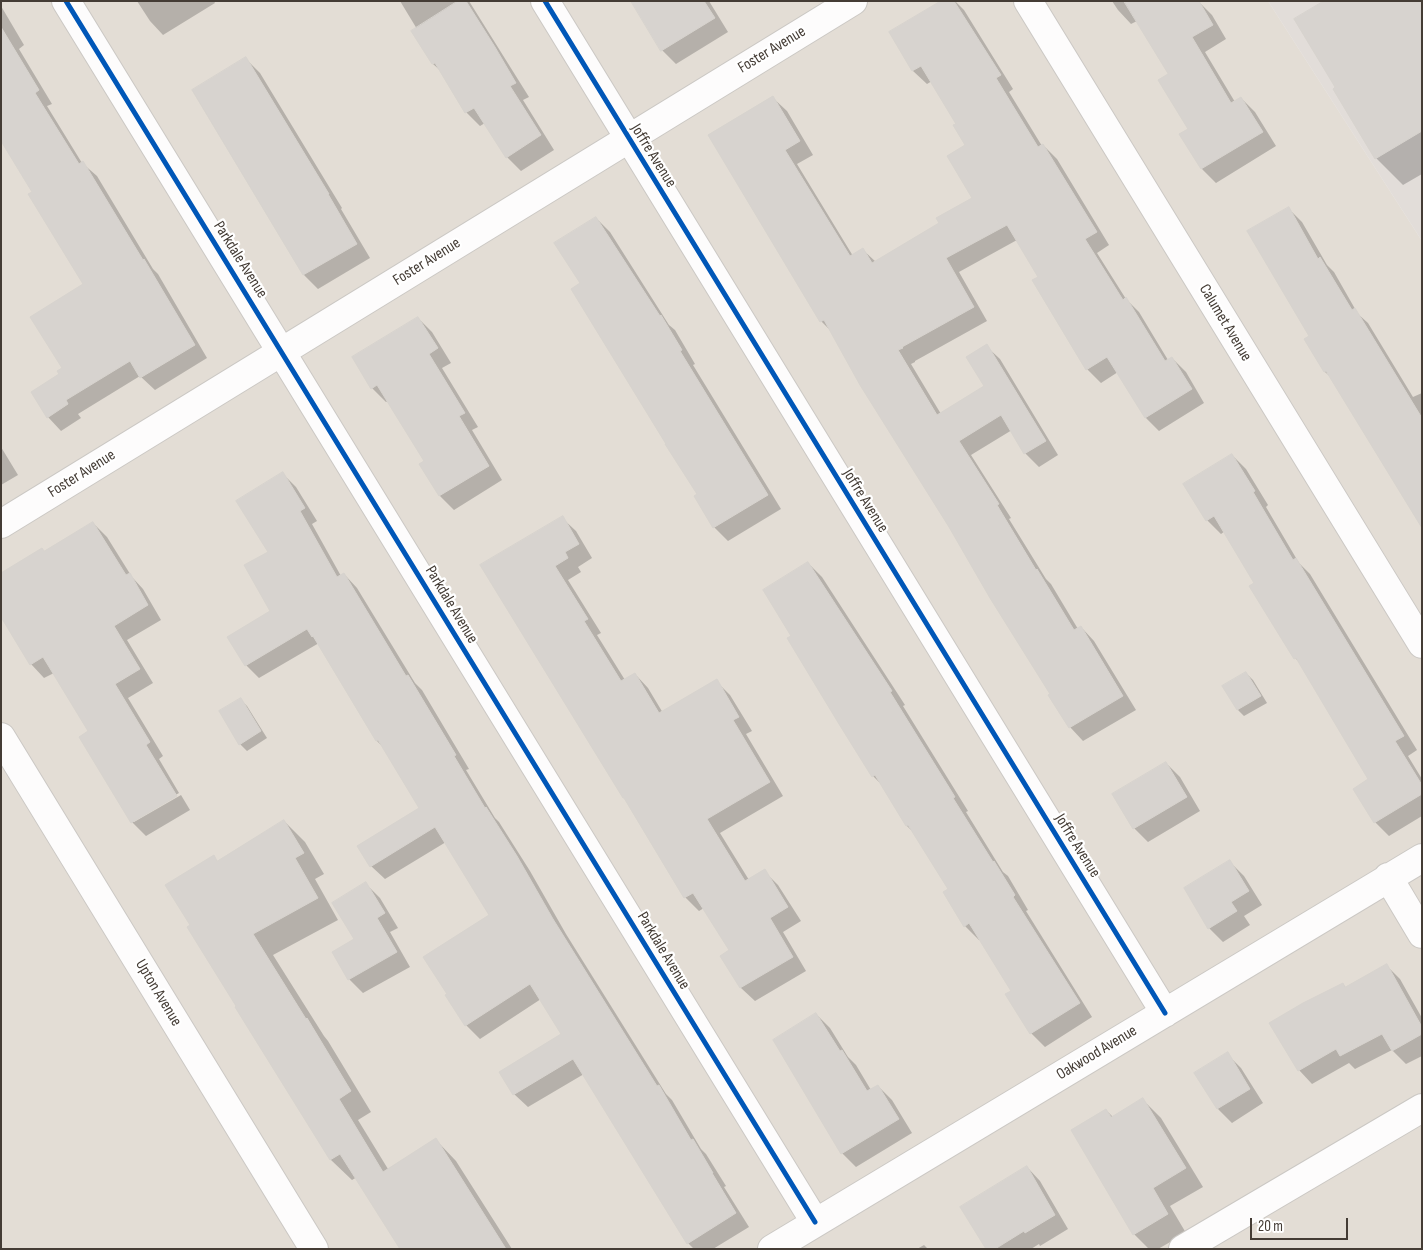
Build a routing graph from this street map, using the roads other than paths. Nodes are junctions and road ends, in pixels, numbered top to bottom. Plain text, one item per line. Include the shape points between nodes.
1 (66, 1) edge
2 (545, 1) edge
3 (853, 1) edge
4 (1028, 1) edge
5 (628, 138) junction
6 (281, 351) junction
7 (1, 524) edge
8 (1422, 644) edge
9 (1, 737) edge
10 (1422, 858) edge
11 (1388, 877) junction
12 (1422, 934) edge
13 (1165, 1013) junction
14 (1422, 1108) edge
15 (815, 1222) junction
16 (314, 1249) edge
17 (772, 1249) edge
18 (1183, 1249) edge

1 - 6 street, Parkdale Avenue
2 - 5 street, Joffre Avenue
3 - 5 street, Foster Avenue
4 - 8 street, Calumet Avenue
5 - 6 street, Foster Avenue
5 - 13 street, Joffre Avenue
6 - 7 street, Foster Avenue
6 - 15 street, Parkdale Avenue
9 - 16 street, Upton Avenue
10 - 11 street, Oakwood Avenue
11 - 12 street
11 - 13 street, Oakwood Avenue
13 - 15 street, Oakwood Avenue
14 - 18 street
15 - 17 street, Oakwood Avenue

